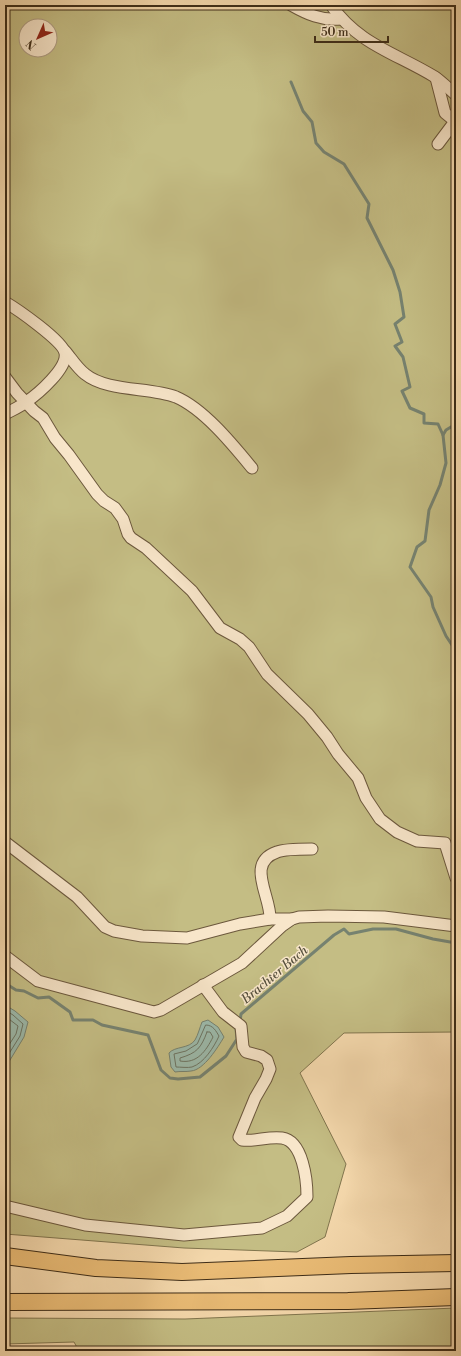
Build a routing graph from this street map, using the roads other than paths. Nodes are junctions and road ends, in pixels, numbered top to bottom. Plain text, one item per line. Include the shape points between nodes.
1 (291, 5) edge
2 (331, 5) edge
3 (341, 19) junction
4 (436, 78) junction
5 (456, 95) edge
6 (456, 121) edge
7 (438, 144) dead end
8 (5, 302) edge
9 (65, 351) junction
10 (5, 377) edge
11 (26, 402) junction
12 (5, 414) edge
13 (252, 468) dead end
14 (5, 842) edge
15 (312, 849) dead end
16 (456, 878) edge
17 (270, 919) junction
18 (292, 919) junction
19 (456, 926) edge
20 (5, 956) edge
21 (203, 985) junction
22 (5, 1206) edge
23 (5, 1256) edge
24 (456, 1263) edge
25 (456, 1297) edge
26 (5, 1302) edge

1 - 3 lane via 320,18
2 - 3 lane
3 - 4 lane via 370,43
4 - 5 lane
4 - 6 lane via 445,113
6 - 7 lane
8 - 9 lane via 51,336
9 - 11 lane via 60,370
9 - 13 lane via 85,374 101,383 178,398 195,409 226,437
10 - 11 lane
11 - 12 lane
11 - 16 lane via 43,418 96,494 115,508 131,538 146,548 192,590 220,628 240,639 267,674 308,714 358,778 366,798 380,819 397,832 417,841 445,843
14 - 17 lane via 77,897 105,927 114,931 142,936 187,938
15 - 17 lane via 277,852 263,862 260,876 268,900
17 - 18 lane
18 - 19 lane via 328,916 384,917
18 - 21 lane via 242,963
20 - 21 lane via 38,981 148,1011 161,1010
21 - 22 lane via 223,1012 240,1025 245,1050 267,1060 270,1069 239,1137 248,1141 284,1138 292,1144 302,1159 307,1196 287,1216 262,1228 184,1234 85,1225
23 - 24 highway via 96,1268 182,1272
25 - 26 highway via 348,1301

